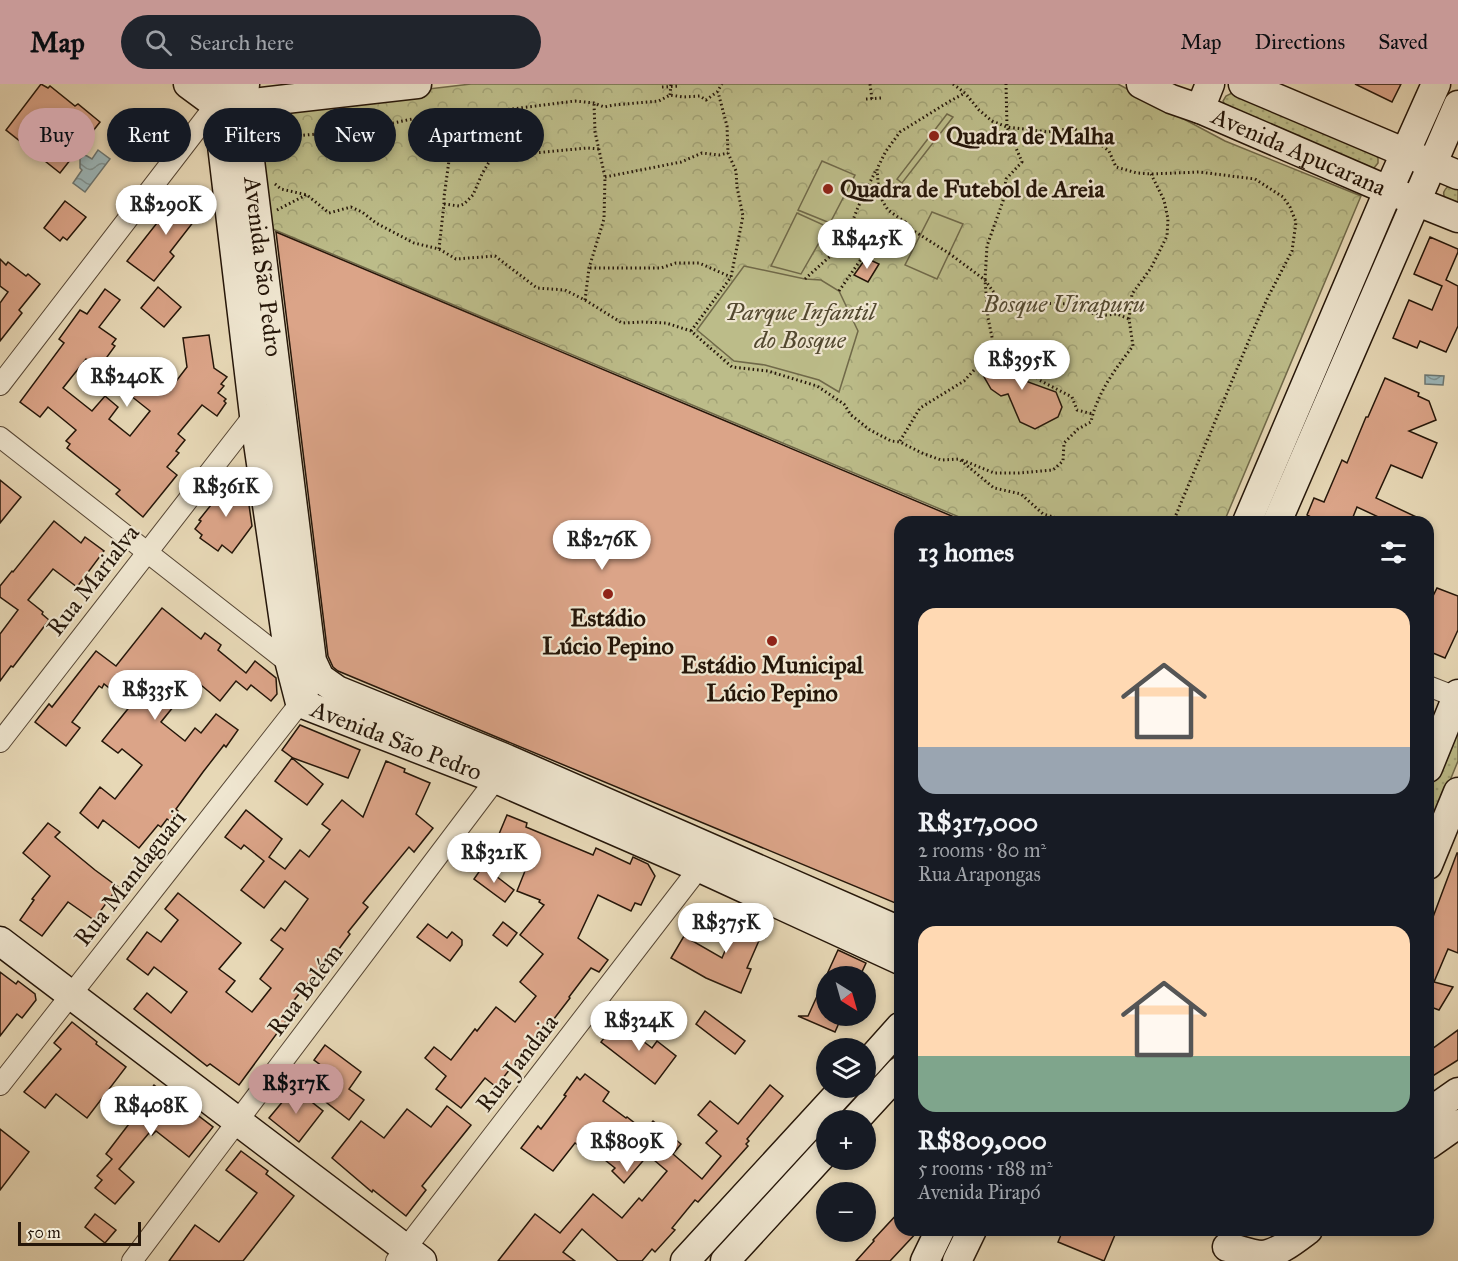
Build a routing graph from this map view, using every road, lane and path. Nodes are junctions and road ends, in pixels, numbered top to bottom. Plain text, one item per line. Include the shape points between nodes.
1 (188, 84) edge
2 (417, 84) edge
3 (722, 84) edge
4 (870, 84) edge
5 (953, 84) edge
6 (1006, 84) edge
7 (1141, 84) edge
8 (1244, 84) edge
9 (1436, 84) edge
10 (670, 86) edge
11 (680, 86) dead end
12 (662, 87) dead end
13 (330, 89) edge
14 (1173, 91) edge
15 (717, 92) junction
16 (965, 93) junction
17 (232, 94) edge
18 (670, 95) junction
19 (1205, 97) edge
20 (881, 98) dead end
21 (866, 99) dead end
22 (872, 99) junction
23 (594, 103) junction
24 (1458, 105) edge
25 (518, 108) edge
26 (408, 120) edge
27 (1007, 127) junction
28 (302, 135) edge
29 (600, 149) junction
30 (544, 152) edge
31 (728, 153) junction
32 (1404, 154) junction
33 (450, 162) edge
34 (489, 162) edge
35 (1431, 164) junction
36 (877, 169) junction
37 (1151, 174) junction
38 (1458, 175) edge
39 (605, 177) junction
40 (271, 180) dead end
41 (1389, 189) junction
42 (307, 195) junction
43 (1416, 201) junction
44 (444, 204) junction
45 (271, 213) dead end
46 (1458, 218) edge
47 (905, 222) junction
48 (848, 240) junction
49 (439, 249) junction
50 (866, 252) junction
51 (589, 268) junction
52 (731, 277) junction
53 (805, 279) dead end
54 (985, 280) junction
55 (839, 291) dead end
56 (585, 300) junction
57 (1129, 319) junction
58 (691, 331) junction
59 (993, 342) junction
60 (0, 385) edge
61 (267, 412) junction
62 (1093, 414) junction
63 (0, 437) edge
64 (900, 442) junction
65 (959, 459) junction
66 (1049, 516) edge
67 (1176, 516) edge
68 (1250, 516) edge
69 (1279, 516) edge
70 (147, 552) junction
71 (307, 668) junction
72 (1434, 688) edge
73 (1458, 696) edge
74 (300, 703) junction
75 (0, 742) edge
76 (1434, 754) edge
77 (502, 769) junction
78 (1458, 792) edge
79 (1434, 850) edge
80 (707, 858) junction
81 (894, 929) edge
82 (0, 941) edge
83 (894, 957) edge
84 (71, 994) junction
85 (894, 1034) edge
86 (876, 1054) edge
87 (894, 1078) edge
88 (0, 1085) edge
89 (1458, 1092) edge
90 (835, 1098) edge
91 (1434, 1109) edge
92 (864, 1110) edge
93 (238, 1121) junction
94 (1458, 1124) edge
95 (1434, 1141) edge
96 (816, 1162) edge
97 (937, 1236) edge
98 (969, 1236) edge
99 (1299, 1236) edge
100 (1228, 1246) edge
101 (1265, 1249) edge
102 (408, 1257) edge
103 (132, 1261) edge
104 (685, 1261) edge
105 (725, 1261) edge
106 (925, 1261) edge
107 (957, 1261) edge

1 - 17 street via 207,98
2 - 13 street
3 - 15 path
4 - 22 path
5 - 16 path
6 - 27 path
7 - 14 street, Avenida Apucarana
8 - 32 street, Avenida Apucarana
9 - 32 street
10 - 11 path
10 - 12 path
10 - 18 path
13 - 17 street
14 - 19 street, Avenida Apucarana
15 - 18 path via 706,100 700,96
15 - 31 path via 727,126
16 - 27 path via 992,121
16 - 36 path via 900,132
17 - 60 street
17 - 61 street, Avenida São Pedro
18 - 23 path via 659,101 604,107
19 - 41 street, Avenida Apucarana
20 - 22 path
21 - 22 path
23 - 25 path via 575,101
23 - 29 path
24 - 35 street
26 - 28 path via 361,130
27 - 37 path via 1048,132 1073,128 1109,151 1116,167
27 - 54 path via 1022,162 1005,178 1003,201 987,246
29 - 30 path
29 - 39 path
31 - 39 path via 702,153 681,162
31 - 52 path via 736,171 743,216
32 - 35 street, Avenida Apucarana
32 - 41 street
33 - 44 path
34 - 44 path via 473,195 464,204
35 - 38 street, Avenida Apucarana
35 - 43 street
36 - 47 path via 883,202
36 - 48 path via 857,210
37 - 57 path via 1164,200 1167,236 1132,294
37 - 67 path via 1199,172 1255,180 1283,197 1296,222 1292,251 1256,324
39 - 51 path via 604,219
40 - 42 path via 281,189
41 - 43 street, Avenida Apucarana
41 - 68 street
42 - 45 path
42 - 49 path via 329,213 351,207 414,243
43 - 46 street, Avenida Apucarana
43 - 69 street
44 - 49 path
47 - 50 path via 889,256
47 - 54 path
48 - 50 path
48 - 53 path
49 - 56 path via 456,259 495,256 537,288 565,290
50 - 55 path
51 - 52 path via 699,263
51 - 56 path
52 - 58 path
54 - 57 path via 1000,301 1014,305 1075,304 1090,313 1117,314
54 - 59 path
56 - 58 path via 622,323 666,323
57 - 62 path via 1133,346 1111,375
58 - 64 path via 732,367 768,371 818,386 844,404 851,416 870,430
59 - 62 path via 1010,347 1039,380 1072,397 1077,410
59 - 64 path via 987,356 964,381 920,408
61 - 70 street, Rua Marialva
61 - 71 street, Avenida São Pedro via 297,633
62 - 65 path via 1091,422 1065,443 1063,461 1053,470 994,473
63 - 70 street
64 - 65 path via 941,460
65 - 66 path via 994,488 1021,494
70 - 71 street
70 - 75 street, Rua Marialva
71 - 74 street, Avenida São Pedro
71 - 77 street, Avenida São Pedro via 337,690
72 - 73 street
73 - 76 street
74 - 77 street, Avenida São Pedro
74 - 84 street, Rua Mandaguari
77 - 80 street, Avenida São Pedro
77 - 93 street, Rua Belém
78 - 79 street
80 - 81 street, Avenida São Pedro
80 - 83 street, Avenida São Pedro
80 - 102 street, Rua Jandaia
82 - 84 street
84 - 88 street, Rua Mandaguari
84 - 93 street
85 - 86 street
87 - 92 street
89 - 91 street
90 - 104 street
93 - 102 street
93 - 103 street, Rua Belém
94 - 95 street
96 - 105 street
97 - 106 street
98 - 107 street
99 - 101 street via 1272,1252
100 - 101 street

